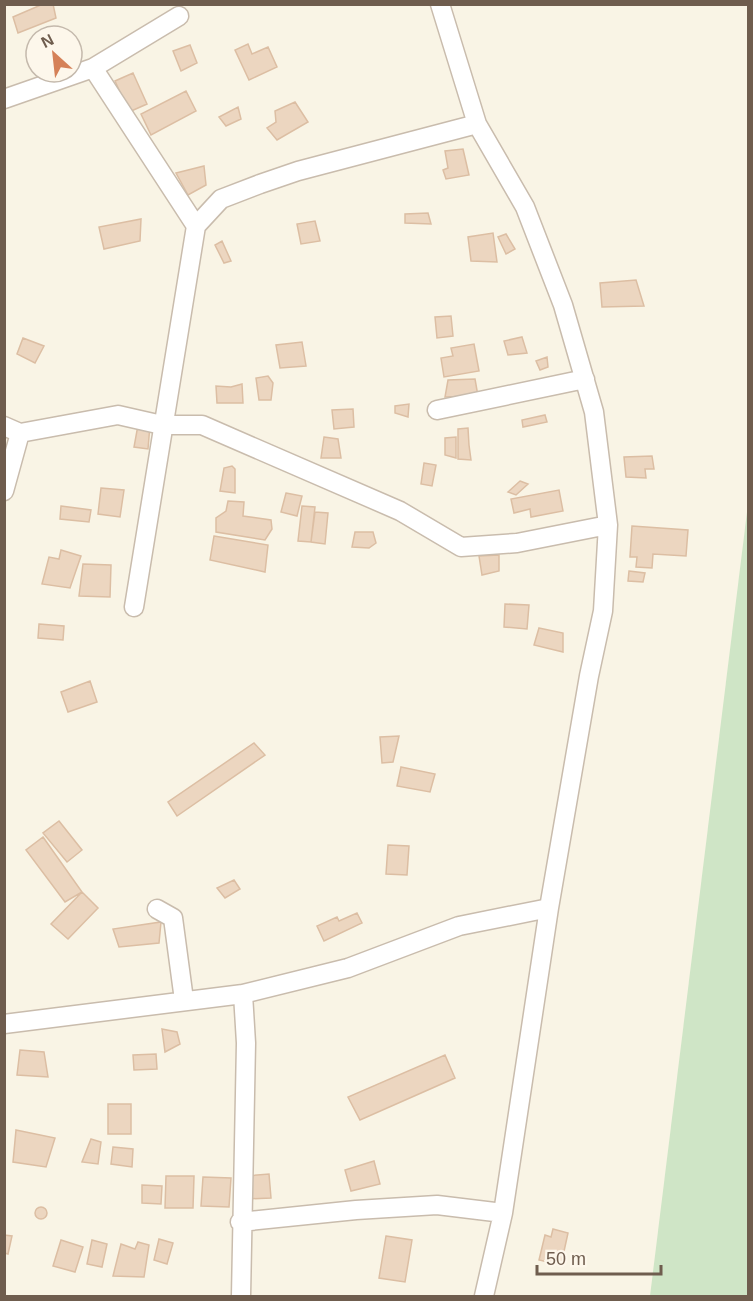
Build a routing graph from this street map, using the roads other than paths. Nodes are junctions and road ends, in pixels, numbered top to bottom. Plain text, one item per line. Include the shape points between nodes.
1 (440, 4) edge
2 (179, 16) dead end
3 (93, 68) junction
4 (4, 99) edge
5 (477, 124) junction
6 (196, 226) junction
7 (585, 380) junction
8 (437, 410) dead end
9 (162, 425) junction
10 (12, 429) edge
11 (4, 490) edge
12 (608, 525) junction
13 (134, 607) dead end
14 (549, 908) junction
15 (157, 909) dead end
16 (243, 994) junction
17 (184, 1000) junction
18 (4, 1024) edge
19 (503, 1213) junction
20 (240, 1222) junction
21 (240, 1296) edge
22 (484, 1296) edge

1 - 5 street
2 - 3 street
3 - 4 street
3 - 6 street
5 - 6 street via 261,184 221,199
5 - 7 street via 525,207 563,305
6 - 9 street
7 - 8 street
7 - 12 street via 594,412
9 - 10 street via 118,416
9 - 12 street via 202,425 400,511 461,547 517,543
9 - 13 street
10 - 11 street
12 - 14 street via 603,611
14 - 16 street via 459,926 348,968
14 - 19 street
15 - 17 street via 173,918
16 - 17 street
16 - 20 street via 246,1043
17 - 18 street
19 - 20 street via 436,1205
19 - 22 street
20 - 21 street

